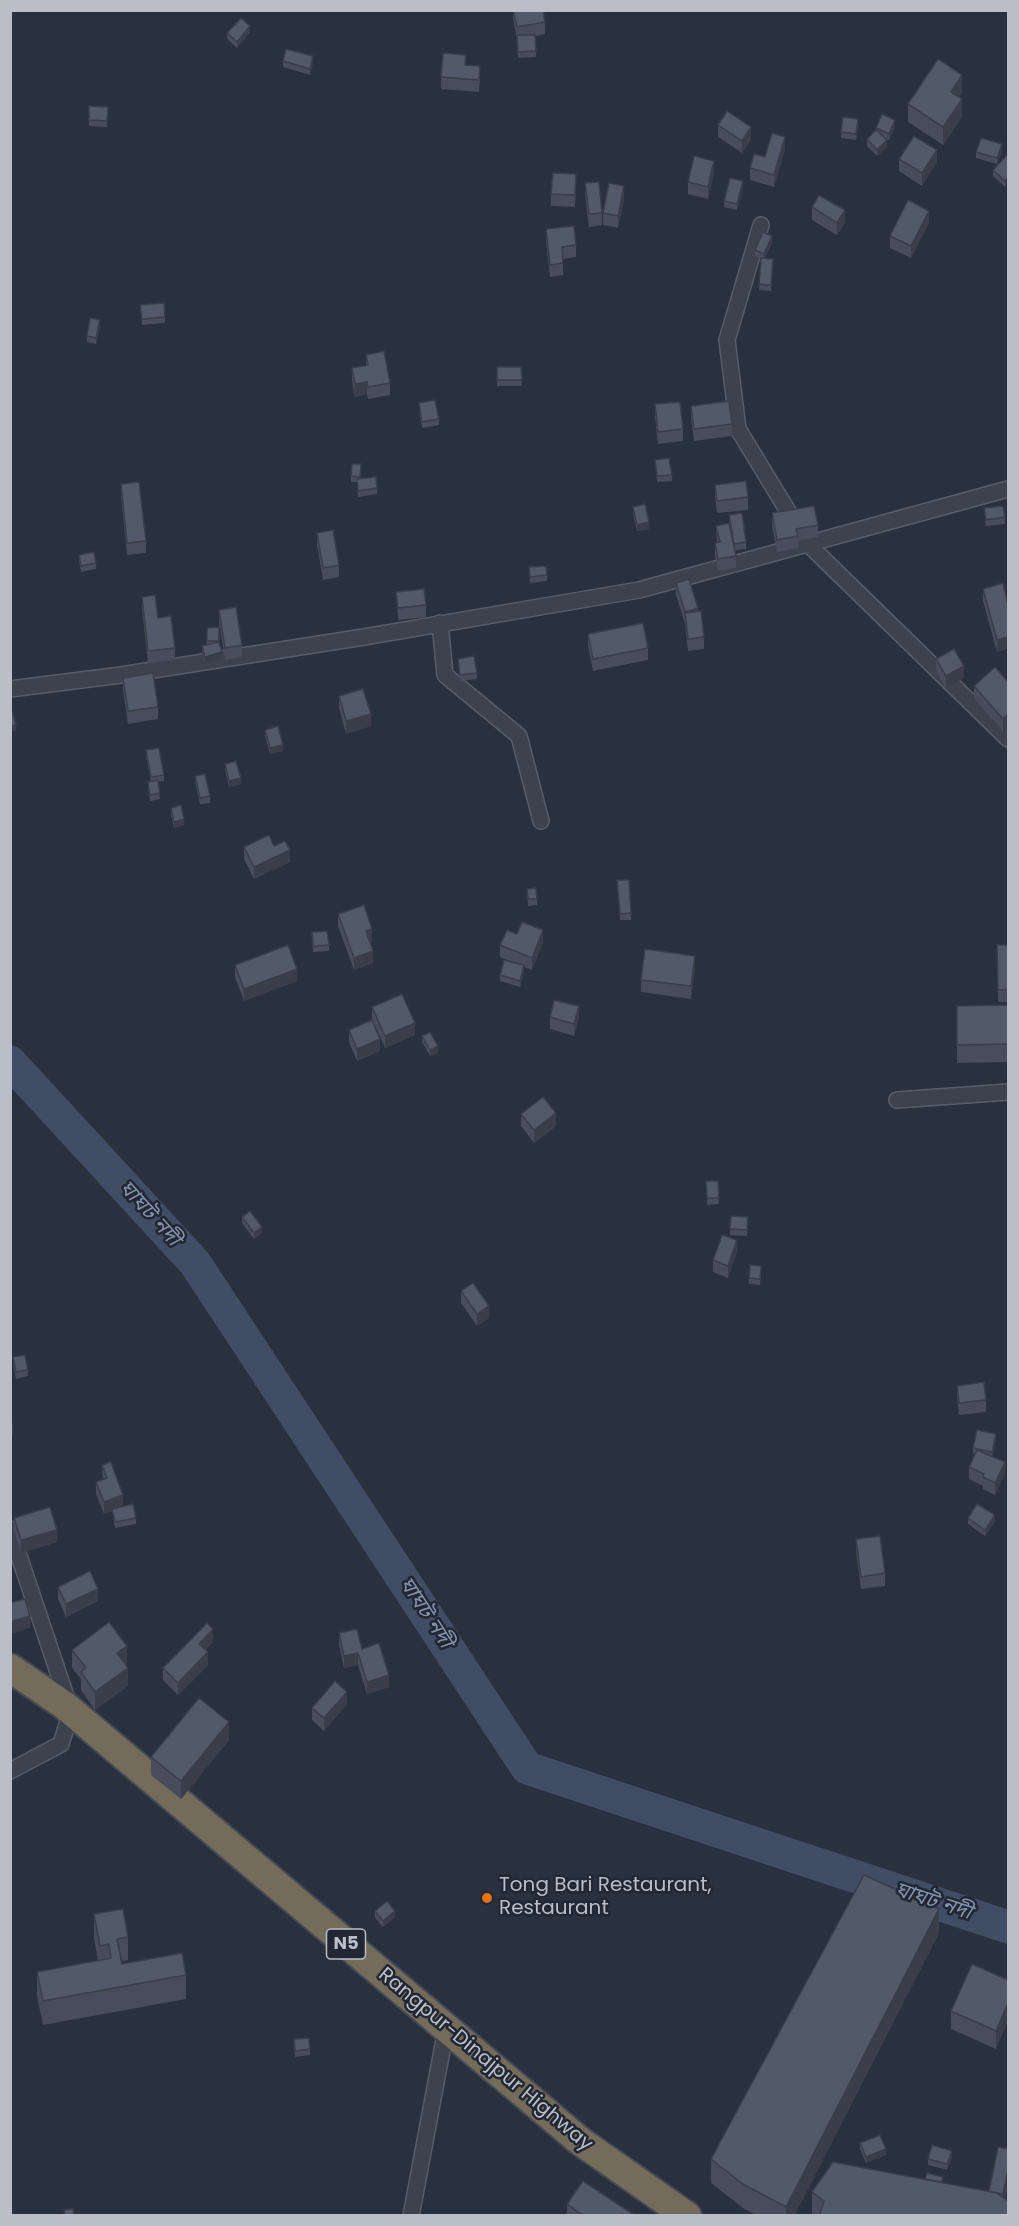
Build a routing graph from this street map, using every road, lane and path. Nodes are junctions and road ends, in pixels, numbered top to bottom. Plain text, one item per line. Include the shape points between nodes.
1 (761, 225) dead end
2 (1008, 489) edge
3 (808, 544) junction
4 (440, 623) junction
5 (10, 689) edge
6 (1008, 739) edge
7 (542, 820) dead end
8 (1008, 1092) edge
9 (897, 1101) dead end
10 (10, 1529) edge
11 (10, 1668) edge
12 (71, 1711) junction
13 (10, 1771) edge
14 (446, 2029) junction
15 (411, 2216) edge
16 (687, 2216) edge

1 - 3 street via 727,340 738,429
2 - 3 street
3 - 4 street via 639,590
3 - 6 street
4 - 5 street via 121,675
4 - 7 street via 446,675 519,736
8 - 9 street
10 - 12 street
11 - 12 highway, Rangpur-Dinajpur Highway / N5
12 - 13 street via 61,1744
12 - 14 highway, Rangpur-Dinajpur Highway / N5
14 - 15 street
14 - 16 highway, Rangpur-Dinajpur Highway / N5 via 580,2141

